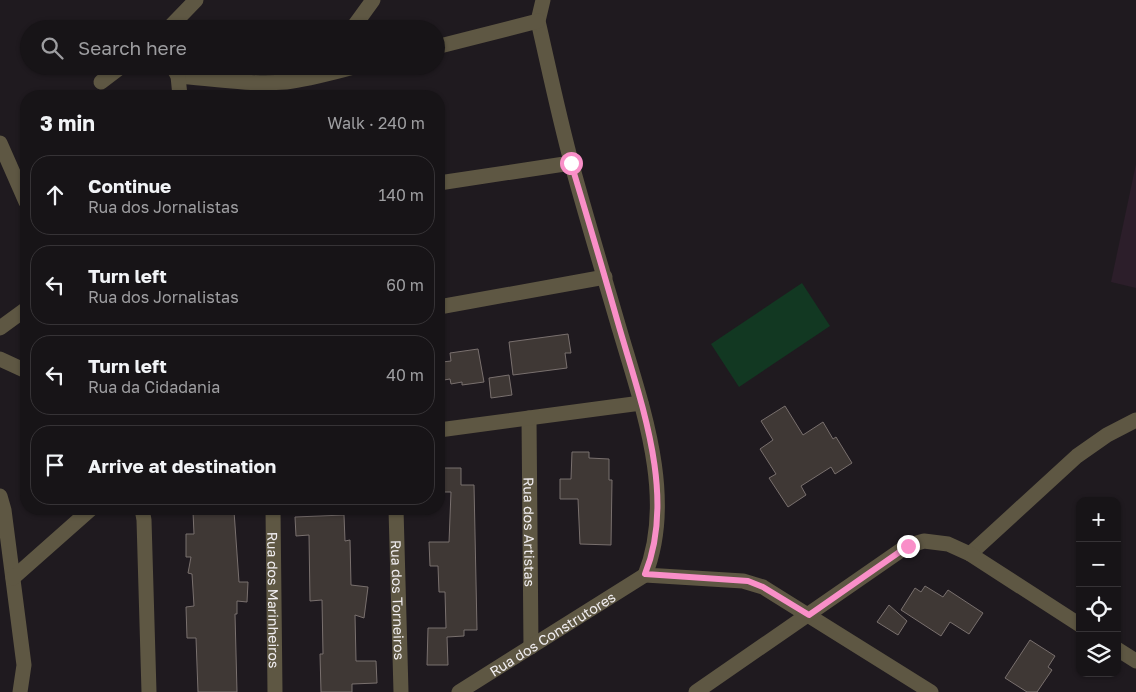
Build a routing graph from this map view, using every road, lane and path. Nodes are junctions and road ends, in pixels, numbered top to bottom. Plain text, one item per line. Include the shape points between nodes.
1 (196, 0) edge
2 (373, 0) edge
3 (546, 1) edge
4 (177, 20) edge
5 (359, 20) edge
6 (538, 21) junction
7 (445, 45) edge
8 (110, 75) edge
9 (176, 75) edge
10 (206, 75) edge
11 (309, 75) edge
12 (101, 82) dead end
13 (179, 90) edge
14 (0, 144) edge
15 (571, 163) junction
16 (6, 172) edge
17 (445, 182) edge
18 (20, 193) edge
19 (605, 277) junction
20 (445, 306) edge
21 (20, 313) edge
22 (0, 328) edge
23 (0, 359) edge
24 (20, 368) edge
25 (641, 403) junction
26 (529, 418) junction
27 (1136, 420) edge
28 (445, 429) edge
29 (0, 496) edge
30 (84, 515) edge
31 (143, 515) edge
32 (273, 515) edge
33 (396, 515) edge
34 (970, 554) junction
35 (645, 574) junction
36 (13, 578) junction
37 (809, 615) junction
38 (1076, 622) edge
39 (531, 647) junction
40 (1121, 652) edge
41 (1136, 661) edge
42 (707, 690) edge
43 (20, 692) edge
44 (149, 692) edge
45 (275, 692) edge
46 (401, 692) edge
47 (459, 692) edge
48 (931, 692) edge

1 - 4 street
2 - 5 street
3 - 6 street
6 - 7 street
6 - 15 street
8 - 12 street
9 - 13 street
10 - 11 street via 269,83 287,82
14 - 16 street
15 - 17 street
15 - 19 street
16 - 18 street
19 - 20 street
19 - 25 street
21 - 22 street
23 - 24 street
25 - 26 street
25 - 35 street via 654,454 656,501 655,538
26 - 28 street
26 - 39 street, Rua dos Artistas
27 - 34 street via 1077,456
29 - 36 street
30 - 36 street
31 - 44 street
32 - 45 street, Rua dos Marinheiros
33 - 46 street, Rua dos Torneiros
34 - 37 street via 948,544 924,541 908,546
34 - 38 street
35 - 37 street via 748,581
35 - 39 street, Rua dos Construtores
36 - 43 street via 24,665
37 - 42 street
37 - 48 street
39 - 47 street, Rua dos Construtores
40 - 41 street

